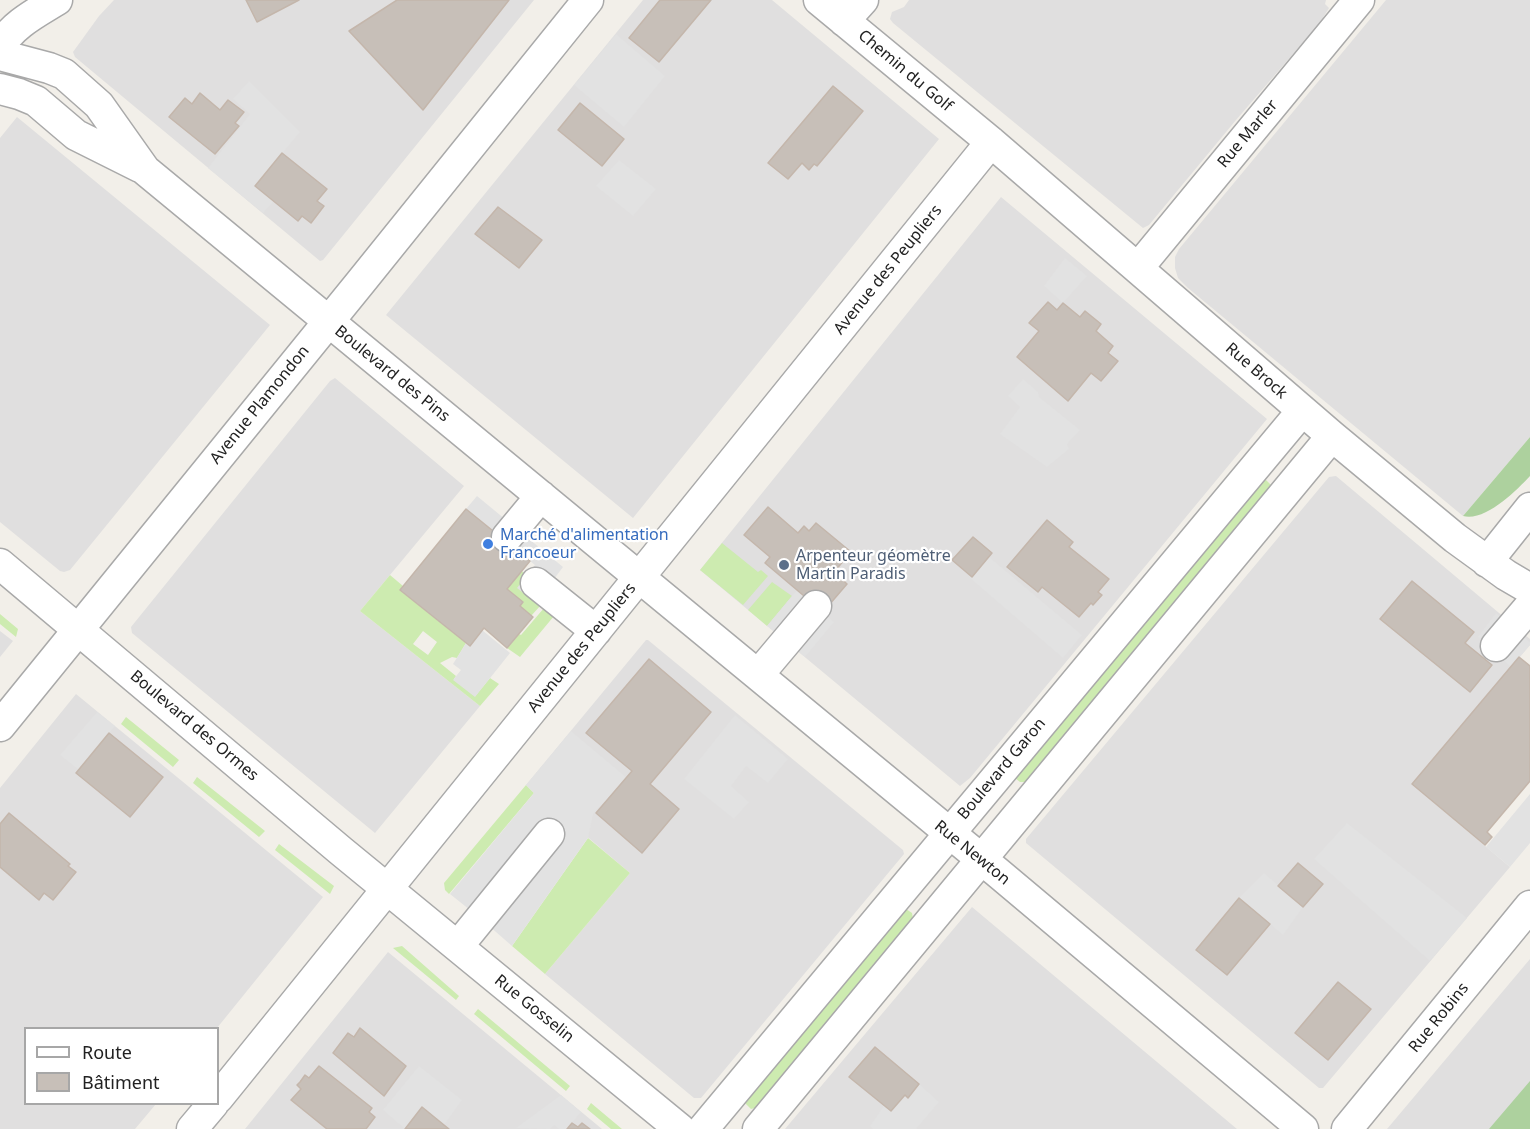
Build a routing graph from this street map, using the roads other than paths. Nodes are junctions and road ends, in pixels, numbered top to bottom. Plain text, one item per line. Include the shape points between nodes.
1 (57, 0) edge
2 (588, 0) edge
3 (819, 0) edge
4 (1359, 0) edge
5 (854, 10) edge
6 (0, 47) edge
7 (0, 55) edge
8 (0, 89) edge
9 (991, 142) junction
10 (145, 170) junction
11 (1137, 268) junction
12 (327, 322) junction
13 (1302, 411) junction
14 (1332, 436) junction
15 (541, 496) junction
16 (1530, 508) edge
17 (507, 537) dead end
18 (1487, 562) junction
19 (0, 564) edge
20 (640, 577) junction
21 (536, 583) dead end
22 (1530, 589) edge
23 (816, 606) dead end
24 (1530, 606) edge
25 (78, 629) junction
26 (596, 631) junction
27 (1496, 646) dead end
28 (758, 675) junction
29 (0, 726) edge
30 (549, 834) dead end
31 (948, 834) junction
32 (981, 860) junction
33 (387, 888) junction
34 (1530, 906) edge
35 (458, 946) junction
36 (219, 1097) edge
37 (212, 1105) edge
38 (192, 1129) edge
39 (680, 1129) edge
40 (703, 1129) edge
41 (758, 1129) edge
42 (1303, 1129) edge
43 (1347, 1129) edge

1 - 6 street via 19,25
2 - 12 street, Avenue Plamondon
3 - 5 street, Chemin du Golf
4 - 11 street, Rue Marler
5 - 9 street, Chemin du Golf
7 - 10 street, Boulevard des Pins via 64,74 99,105
8 - 10 street, Boulevard des Pins via 36,102 76,135
9 - 11 street, Rue Brock
9 - 20 street, Avenue des Peupliers
10 - 12 street, Boulevard des Pins
11 - 13 street, Rue Brock
12 - 15 street, Boulevard des Pins
12 - 25 street, Avenue Plamondon
13 - 14 street, Rue Brock
13 - 31 street, Boulevard Garon
14 - 18 street, Rue Brock
14 - 32 street
15 - 17 street
15 - 20 street, Boulevard des Pins
16 - 18 street
18 - 22 street, Rue Brock
19 - 25 street, Boulevard des Ormes
20 - 26 street, Avenue des Peupliers
20 - 28 street, Rue Newton
21 - 26 street
23 - 28 street
24 - 27 street
25 - 29 street, Avenue Plamondon
25 - 33 street, Boulevard des Ormes
26 - 33 street, Avenue des Peupliers
28 - 31 street, Rue Newton
30 - 35 street
31 - 32 street, Rue Newton
31 - 40 street, Boulevard Garon
32 - 41 street
32 - 42 street, Rue Newton
33 - 35 street, Rue Gosselin
33 - 36 street, Avenue des Peupliers
34 - 43 street, Rue Robins
35 - 39 street, Rue Gosselin
37 - 38 street

